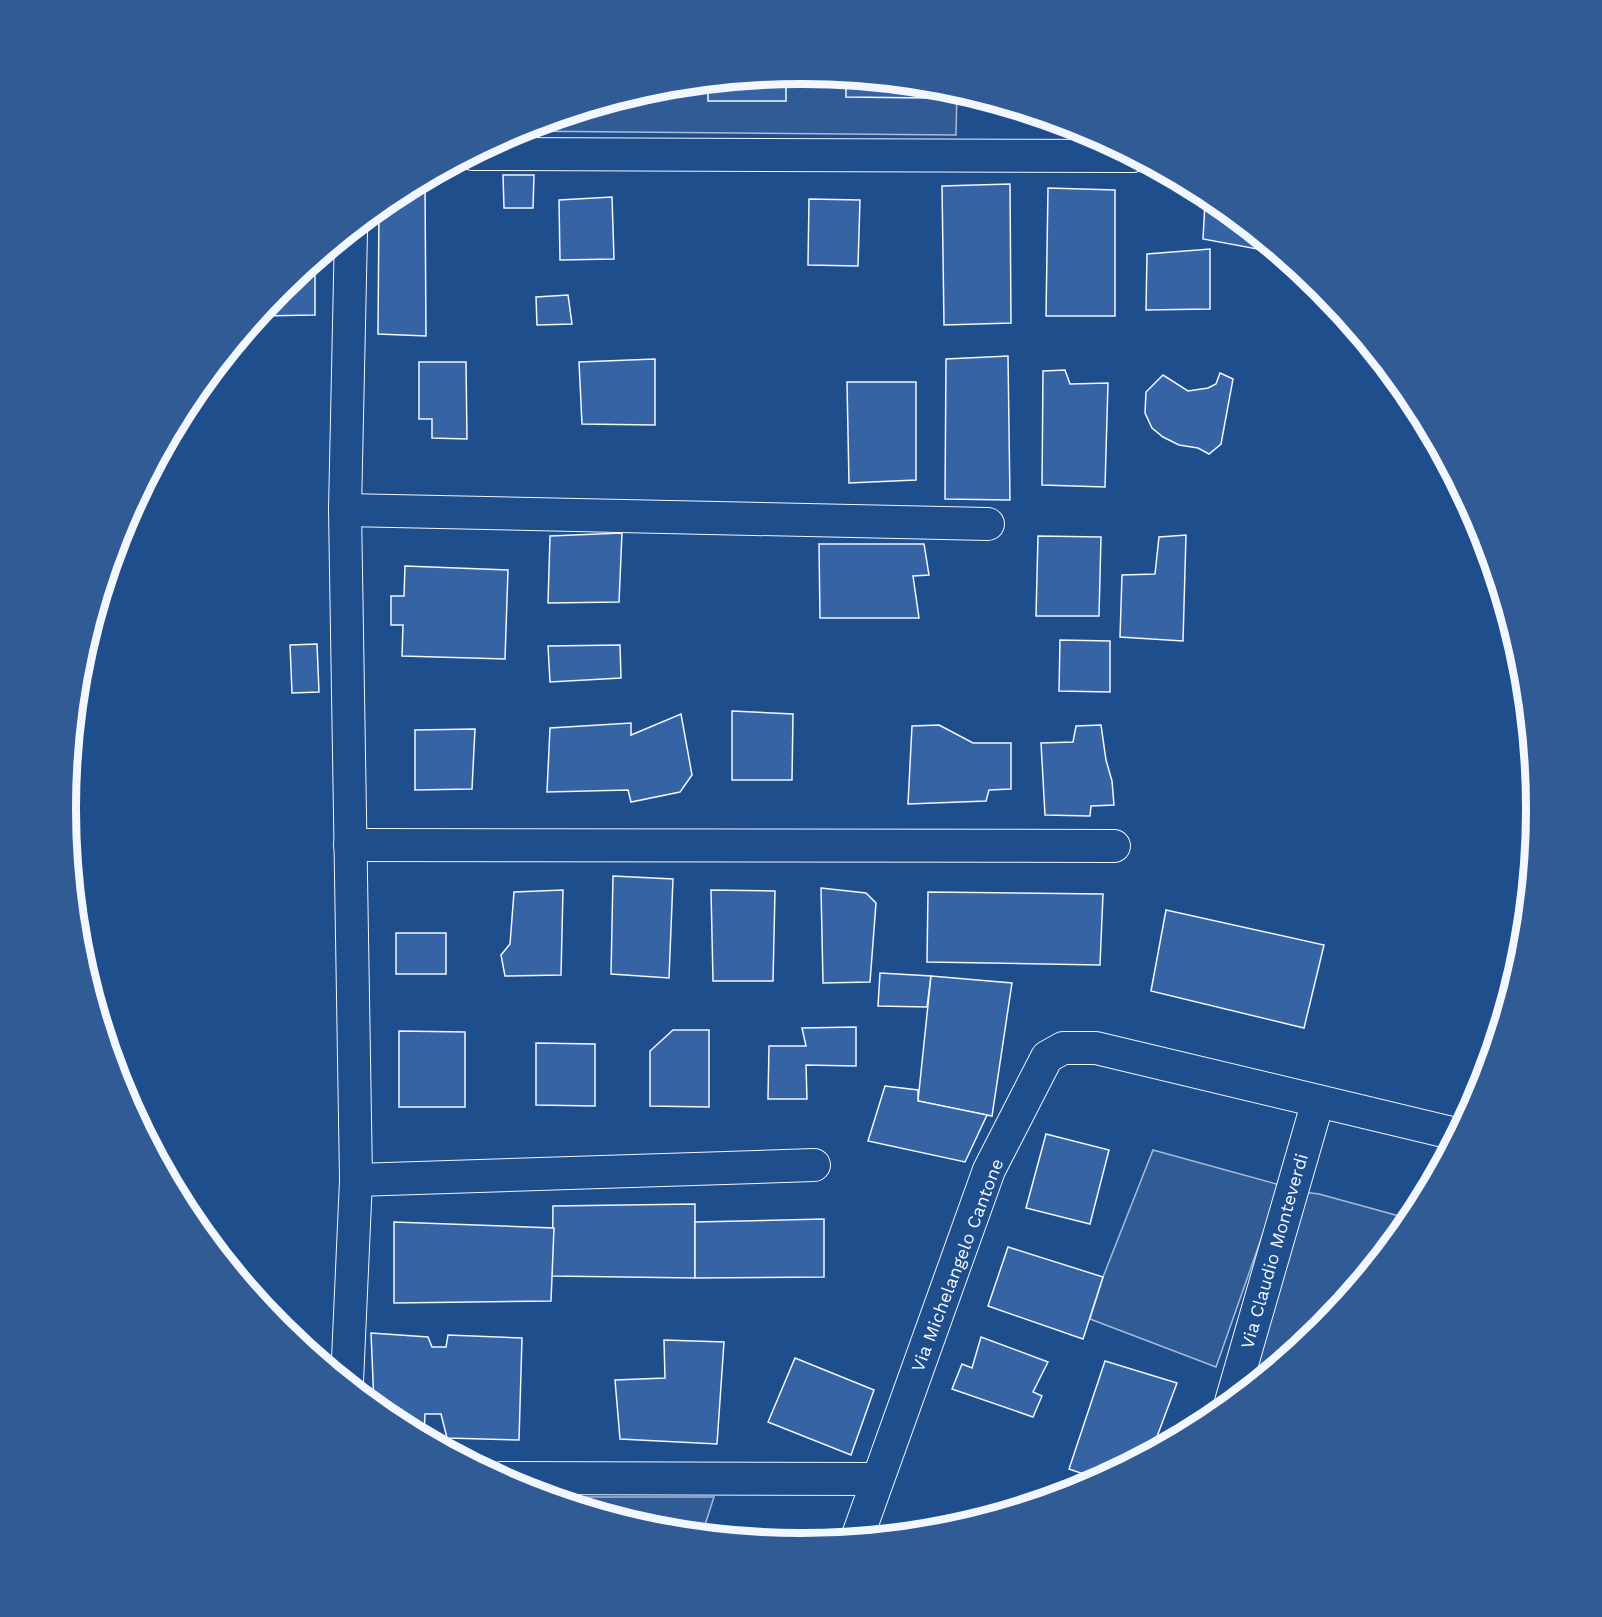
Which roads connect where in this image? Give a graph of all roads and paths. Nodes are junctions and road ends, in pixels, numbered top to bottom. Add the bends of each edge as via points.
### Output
1 (492, 154) edge
2 (1114, 156) edge
3 (351, 241) edge
4 (345, 510) junction
5 (988, 524) dead end
6 (350, 845) junction
7 (1114, 846) dead end
8 (1318, 1101) junction
9 (1449, 1132) edge
10 (814, 1165) dead end
11 (356, 1180) junction
12 (347, 1373) edge
13 (1235, 1388) edge
14 (524, 1478) edge
15 (877, 1479) junction
16 (860, 1530) edge

1 - 2 street
3 - 4 street
4 - 5 street
4 - 6 street
6 - 7 street
6 - 11 street
8 - 9 street, Via Michelangelo Cantone
8 - 13 street, Via Claudio Monteverdi
8 - 15 street, Via Michelangelo Cantone via 1096,1048 1063,1048 1047,1057 989,1170
10 - 11 street
11 - 12 street
14 - 15 street
15 - 16 street, Via Michelangelo Cantone

